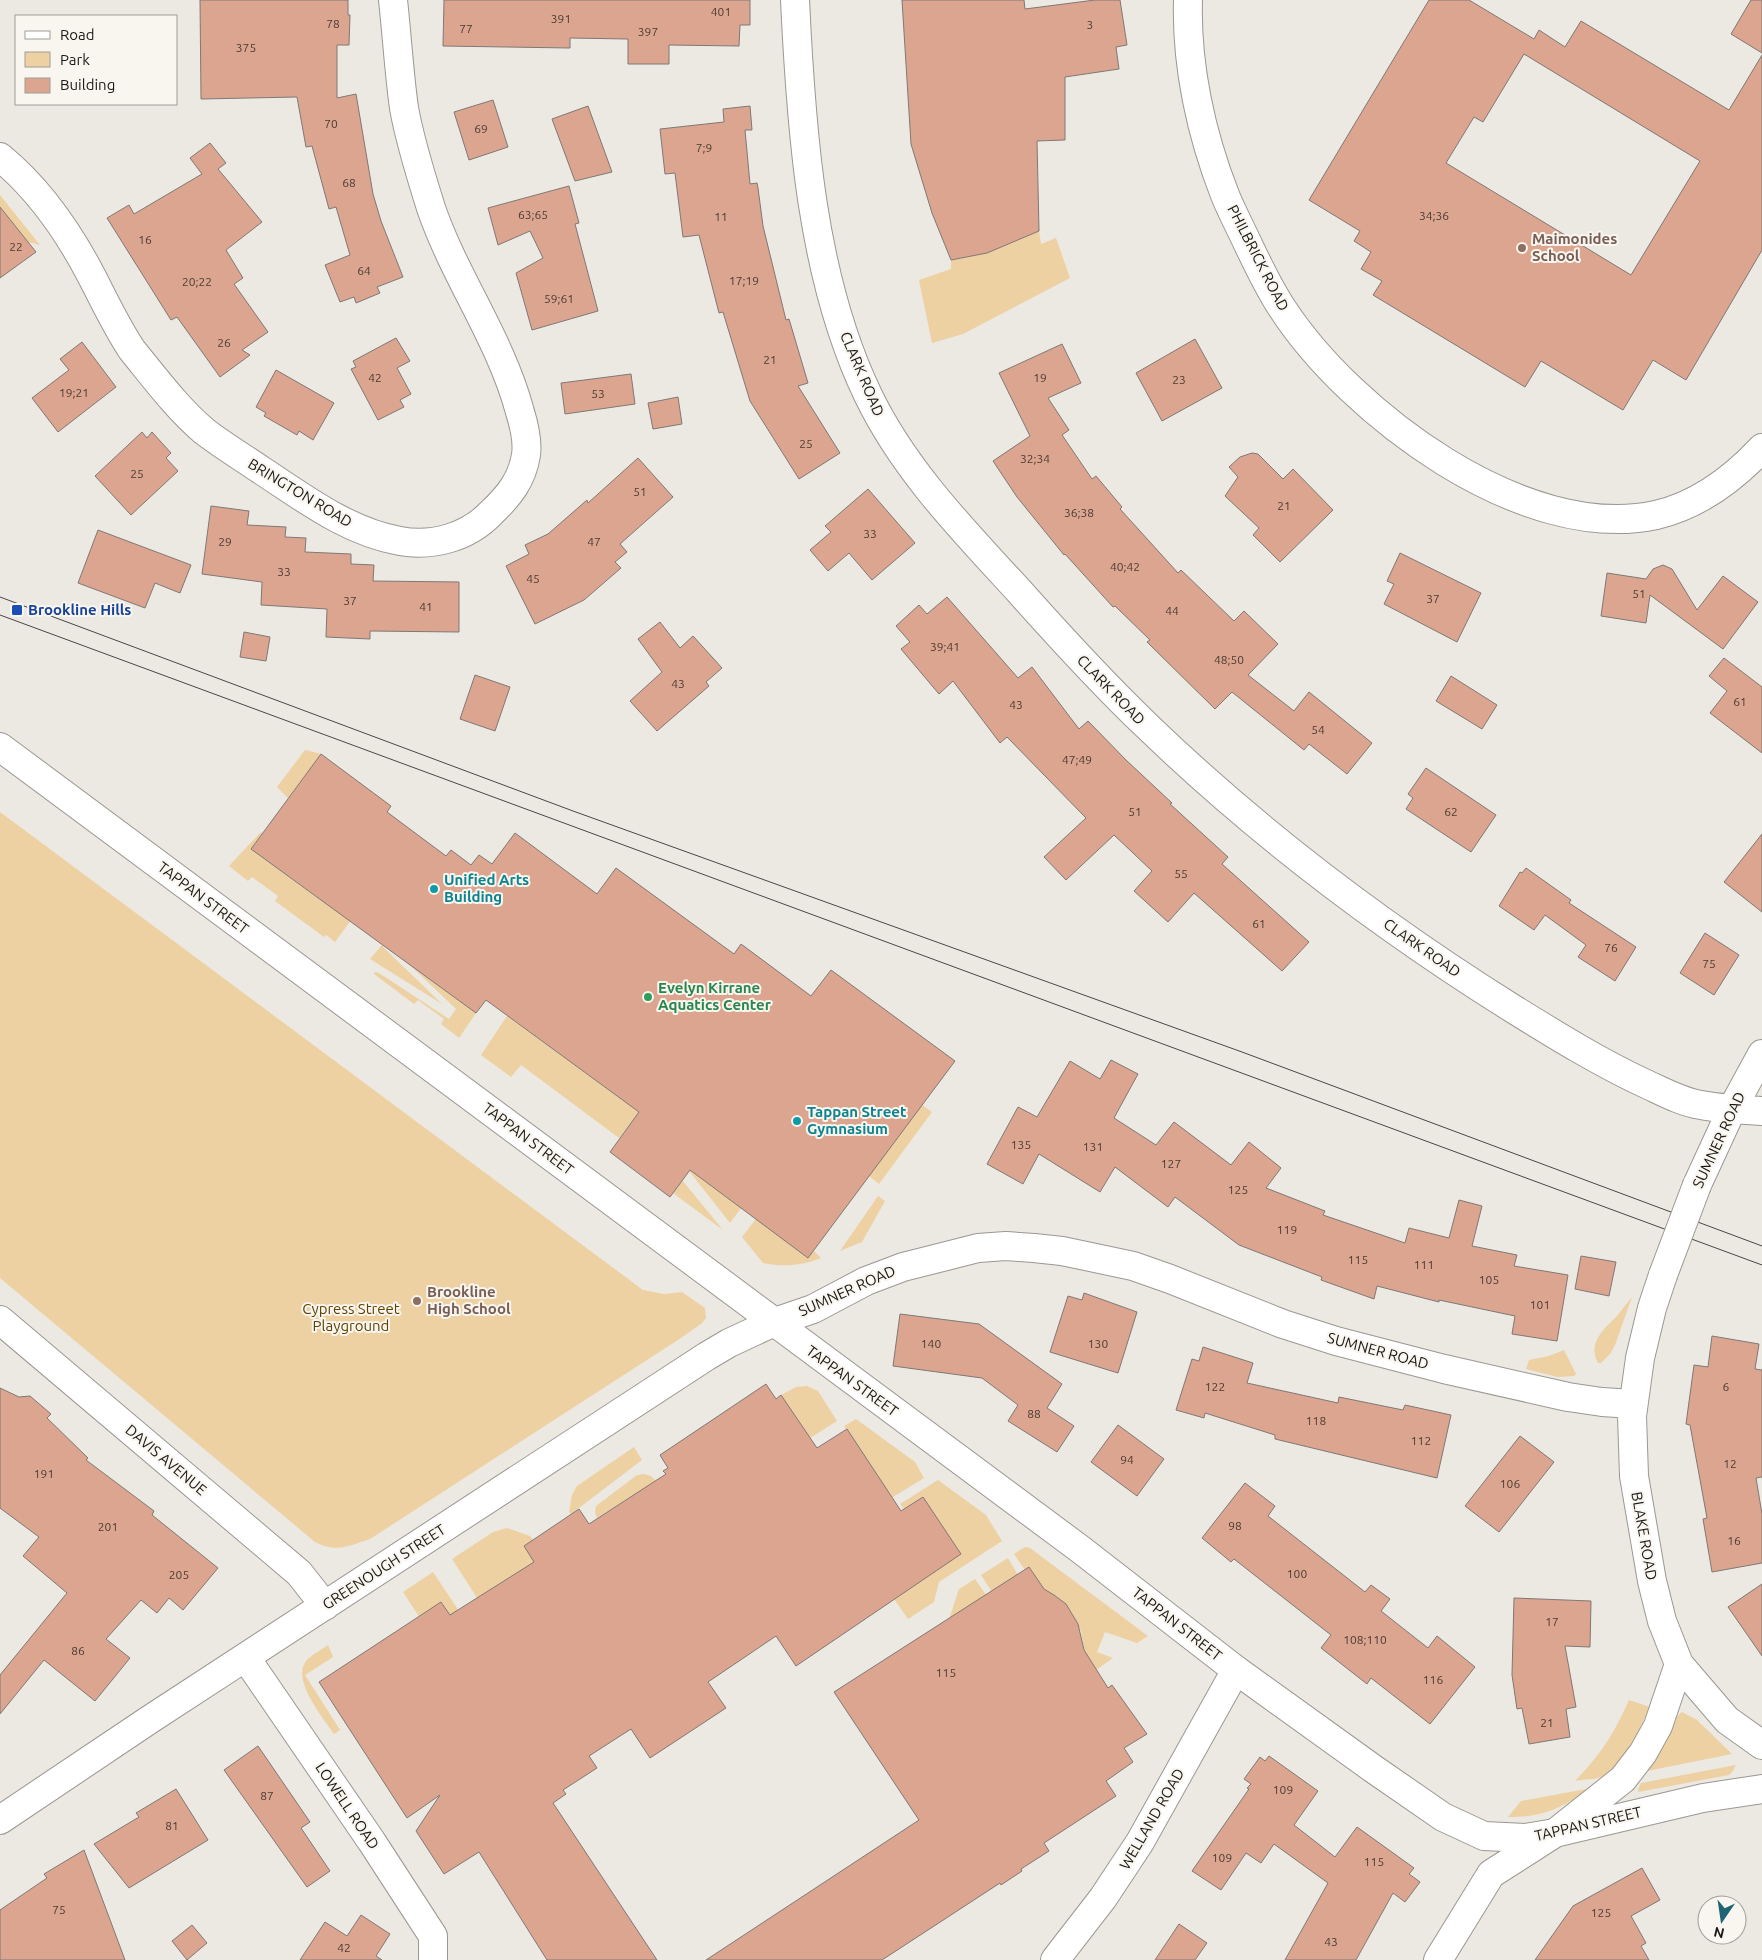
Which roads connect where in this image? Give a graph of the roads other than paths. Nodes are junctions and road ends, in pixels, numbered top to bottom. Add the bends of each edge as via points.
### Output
1 (393, 0) edge
2 (795, 0) edge
3 (1188, 0) edge
4 (0, 157) edge
5 (1762, 448) edge
6 (0, 747) edge
7 (1762, 1054) edge
8 (1732, 1109) junction
9 (1762, 1111) edge
10 (0, 1320) edge
11 (772, 1322) junction
12 (1633, 1404) junction
13 (325, 1606) junction
14 (246, 1658) junction
15 (1679, 1664) junction
16 (1236, 1670) junction
17 (1762, 1745) edge
18 (1762, 1789) edge
19 (0, 1820) edge
20 (1555, 1833) junction
21 (433, 1960) edge
22 (1055, 1960) edge
23 (1438, 1960) edge

1 - 4 street, BRINGTON ROAD via 405,109 418,164 451,256 516,394 526,438 526,453 517,483 488,517 466,532 425,543 389,539 366,532 325,511 202,430 132,350 58,220 37,192
2 - 8 street, CLARK ROAD via 803,126 811,184 827,275 840,324 877,413 902,456 942,507 1146,725 1226,798 1345,895 1468,980 1594,1057 1671,1095 1699,1105
3 - 5 street, PHILBRICK ROAD via 1190,53 1208,147 1225,195 1254,257 1282,308 1302,336 1345,384 1390,423 1433,454 1497,490 1538,505 1599,518 1657,515 1699,499 1725,483
6 - 11 street, TAPPAN STREET
7 - 8 street, SUMNER ROAD
8 - 9 street, CLARK ROAD
8 - 12 street, SUMNER ROAD, bridge via 1713,1148 1663,1275 1644,1340
10 - 13 street, DAVIS AVENUE via 299,1572
11 - 12 street, SUMNER ROAD via 813,1309 884,1273 912,1264 978,1248 1034,1248 1070,1252 1133,1266 1336,1341 1467,1375 1602,1402
11 - 13 street, GREENOUGH STREET via 722,1348
11 - 16 street, TAPPAN STREET
12 - 15 street, BLAKE ROAD via 1632,1459 1644,1540 1657,1607
13 - 14 street, GREENOUGH STREET
14 - 19 street, GREENOUGH STREET
14 - 21 street, LOWELL ROAD via 433,1936
15 - 17 street, BLAKE ROAD via 1727,1720
15 - 20 street via 1663,1716 1643,1753 1623,1779
16 - 20 street, TAPPAN STREET via 1462,1828 1503,1839
16 - 22 street, WELLAND ROAD via 1140,1842 1103,1898
18 - 20 street, TAPPAN STREET via 1694,1800
20 - 23 street via 1490,1874

